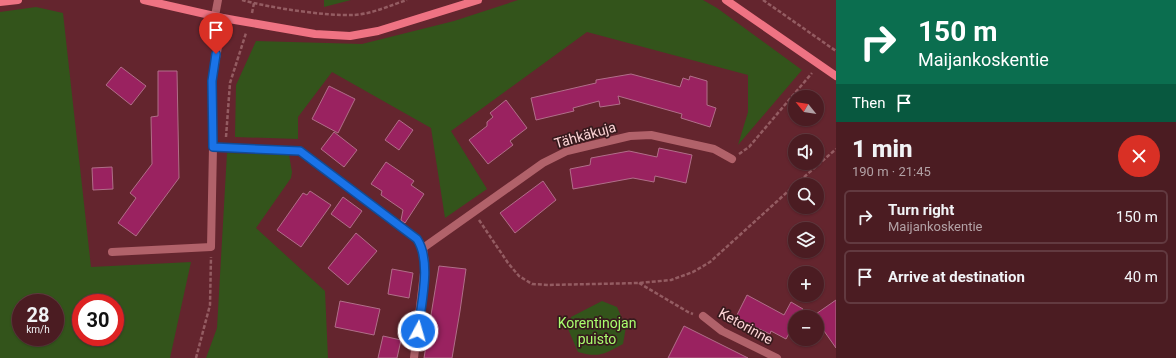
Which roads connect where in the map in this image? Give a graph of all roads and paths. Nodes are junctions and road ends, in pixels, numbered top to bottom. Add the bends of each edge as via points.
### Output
1 (18, 0) edge
2 (144, 0) edge
3 (218, 0) edge
4 (242, 0) edge
5 (407, 0) edge
6 (478, 0) edge
7 (726, 0) edge
8 (763, 0) edge
9 (0, 2) edge
10 (736, 3) edge
11 (254, 4) junction
12 (219, 17) junction
13 (250, 23) junction
14 (836, 51) edge
15 (819, 65) junction
16 (836, 76) edge
17 (213, 147) junction
18 (226, 148) junction
19 (836, 149) edge
20 (732, 159) joint
21 (803, 178) edge
22 (788, 191) edge
23 (474, 213) junction
24 (211, 247) junction
25 (423, 248) junction
26 (112, 252) dead end
27 (639, 283) junction
28 (703, 316) joint
29 (196, 358) edge
30 (414, 358) edge
31 (777, 358) edge

1 - 9 street
2 - 12 street
3 - 12 street
4 - 11 path
5 - 11 path via 354,15
6 - 13 street via 378,31 350,36 315,34
7 - 10 street
8 - 14 path
10 - 15 street
11 - 13 path
12 - 13 street
12 - 17 street via 212,81
13 - 18 path via 230,83
15 - 16 street
15 - 20 path via 748,147
17 - 18 street
17 - 24 street
18 - 25 street via 300,151 417,239
19 - 21 path
20 - 23 street, Tähkäkuja via 714,149 651,135 630,136 567,151 543,163
22 - 27 path via 710,262 671,280
23 - 25 street, Tähkäkuja
23 - 27 path via 508,264 519,276 532,284
24 - 26 street
24 - 29 path via 210,305
25 - 30 street via 425,264
27 - 28 path via 688,312
28 - 31 street, Ketorinne via 722,331

